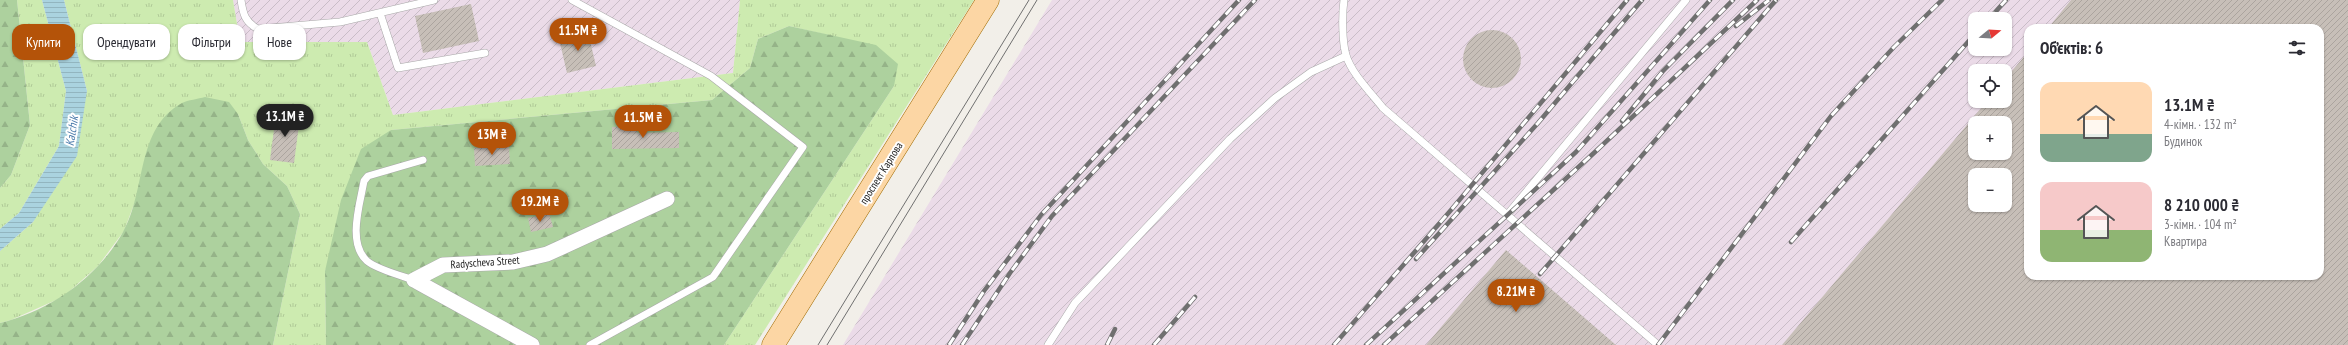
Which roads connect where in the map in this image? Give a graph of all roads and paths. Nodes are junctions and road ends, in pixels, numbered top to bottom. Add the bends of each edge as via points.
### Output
1 (241, 0) edge
2 (434, 0) edge
3 (572, 0) edge
4 (988, 0) edge
5 (1344, 0) edge
6 (1686, 0) edge
7 (380, 13) junction
8 (485, 53) dead end
9 (1346, 56) junction
10 (423, 160) dead end
11 (667, 199) dead end
12 (1507, 214) junction
13 (414, 280) junction
14 (532, 345) edge
15 (590, 345) edge
16 (773, 345) edge
17 (1048, 345) edge
18 (1658, 345) edge

1 - 7 lane via 248,24 258,29 340,22
2 - 7 lane
3 - 15 lane via 711,76 803,147 712,277
4 - 16 main road, проспект Карпова
5 - 9 lane via 1342,10
6 - 12 lane
7 - 8 lane via 398,68
9 - 12 lane via 1364,85 1384,108
9 - 17 lane via 1311,72 1275,98 1230,139 1075,303
10 - 13 lane via 368,176 364,181 357,232 357,244 368,262
11 - 13 street, Radyscheva Street via 547,254 513,262 443,265
12 - 18 lane
13 - 14 street

